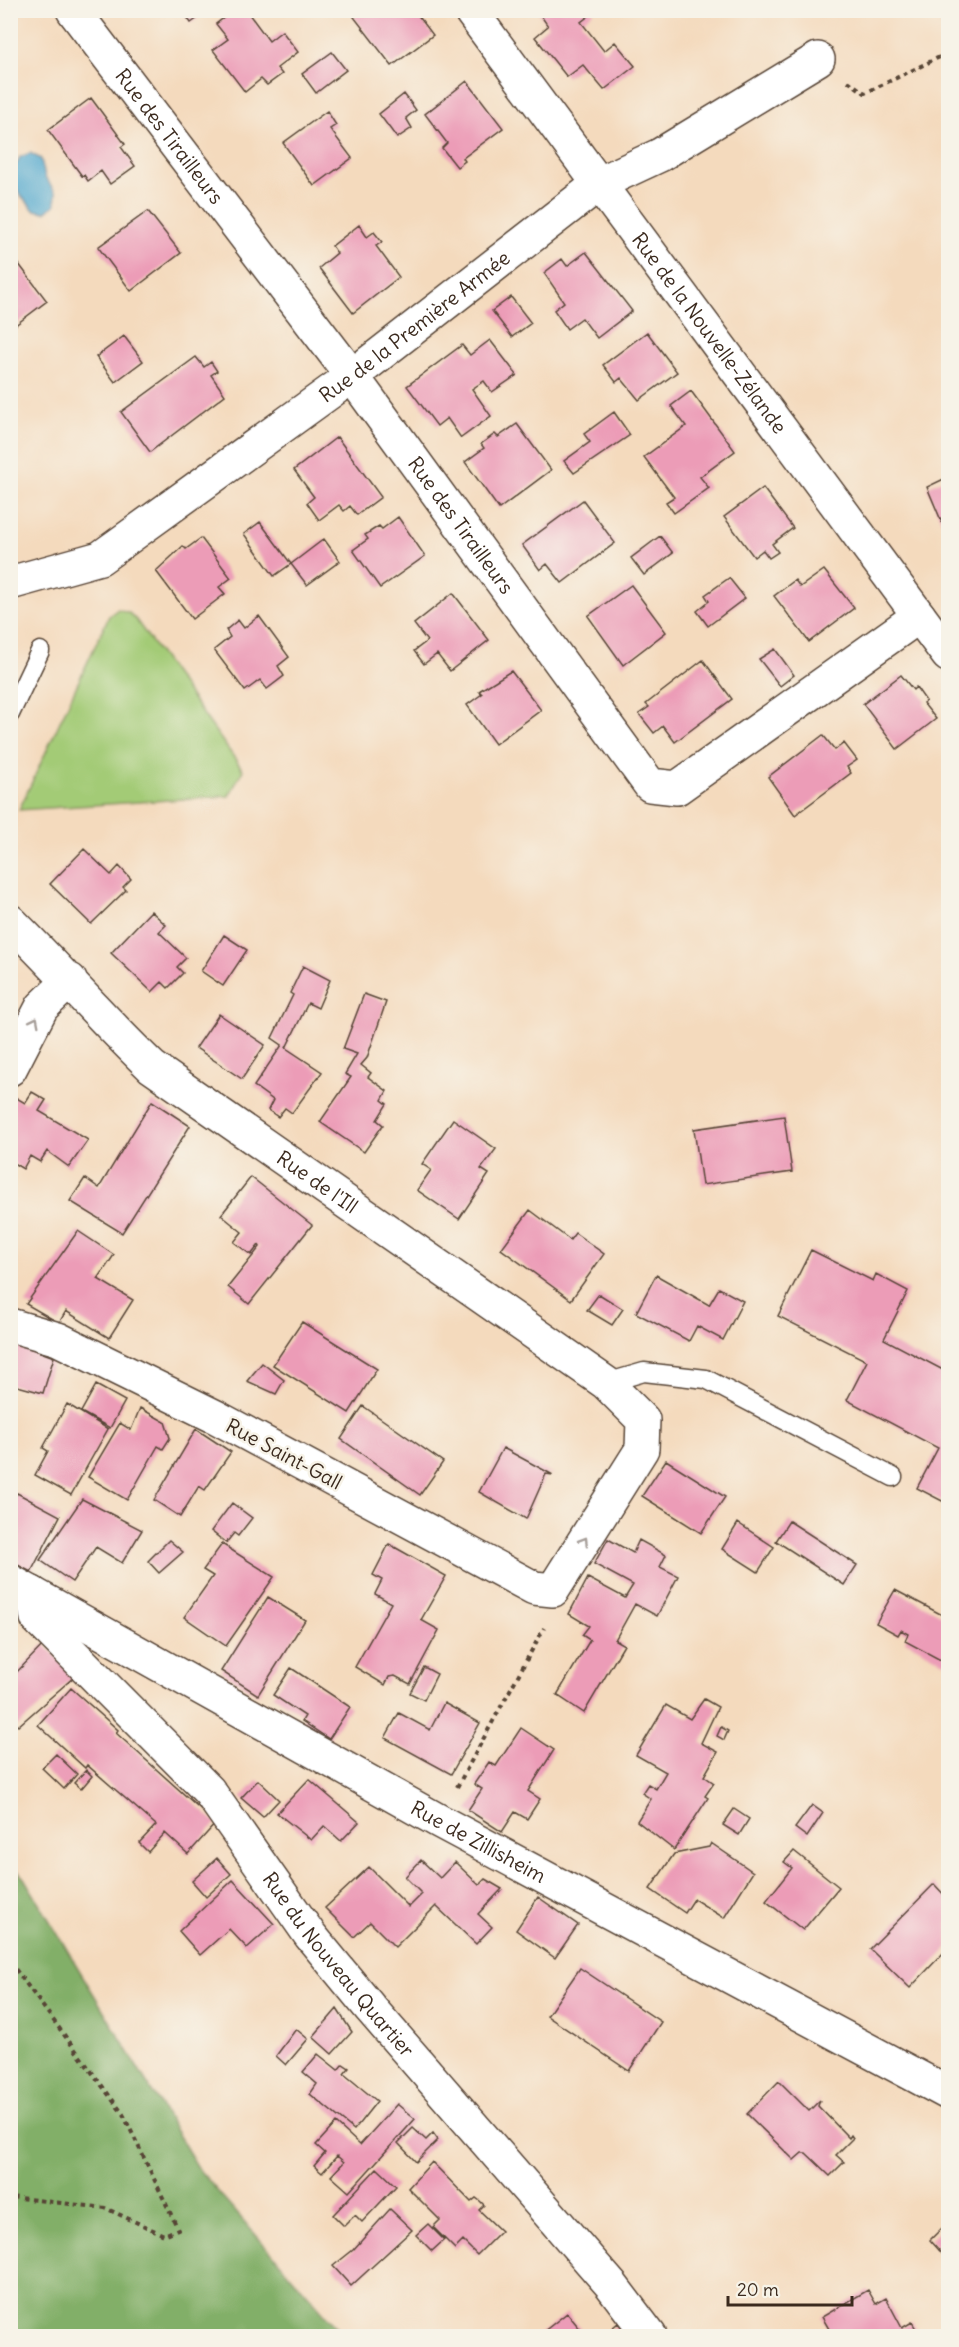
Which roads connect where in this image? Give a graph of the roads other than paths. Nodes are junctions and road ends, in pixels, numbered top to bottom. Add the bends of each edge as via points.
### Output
1 (73, 10) edge
2 (470, 10) edge
3 (818, 60) road end
4 (600, 183) junction
5 (352, 376) junction
6 (10, 583) edge
7 (919, 616) junction
8 (40, 651) dead end
9 (948, 655) edge
10 (10, 714) edge
11 (10, 921) edge
12 (70, 980) junction
13 (10, 1070) edge
14 (10, 1325) edge
15 (606, 1383) junction
16 (643, 1420) joint
17 (893, 1477) dead end
18 (21, 1587) edge
19 (948, 2093) edge
20 (650, 2337) edge

1 - 5 street, Rue des Tirailleurs
2 - 4 street, Rue de la Nouvelle-Zélande
3 - 4 street, Rue de la Première Armée via 660,155
4 - 5 street, Rue de la Première Armée
4 - 7 street, Rue de la Nouvelle-Zélande
5 - 6 street, Rue de la Première Armée via 100,558
5 - 7 street, Rue des Tirailleurs via 650,785 677,788
7 - 9 street, Rue de la Nouvelle-Zélande
8 - 10 lane
11 - 12 street, Rue de l'Ill
13 -> 12 street via 42,1007
12 - 15 street, Rue de l'Ill via 104,1022 152,1067
14 -> 16 street, Rue Saint-Gall via 58,1339 216,1417 534,1588 553,1590 642,1449
15 - 16 street, Rue de l'Ill
15 - 17 lane via 644,1372 706,1379
18 - 19 street, Rue de Zillisheim via 439,1821
18 - 20 street, Rue du Nouveau Quartier via 37,1618 209,1791 318,1944 612,2286

